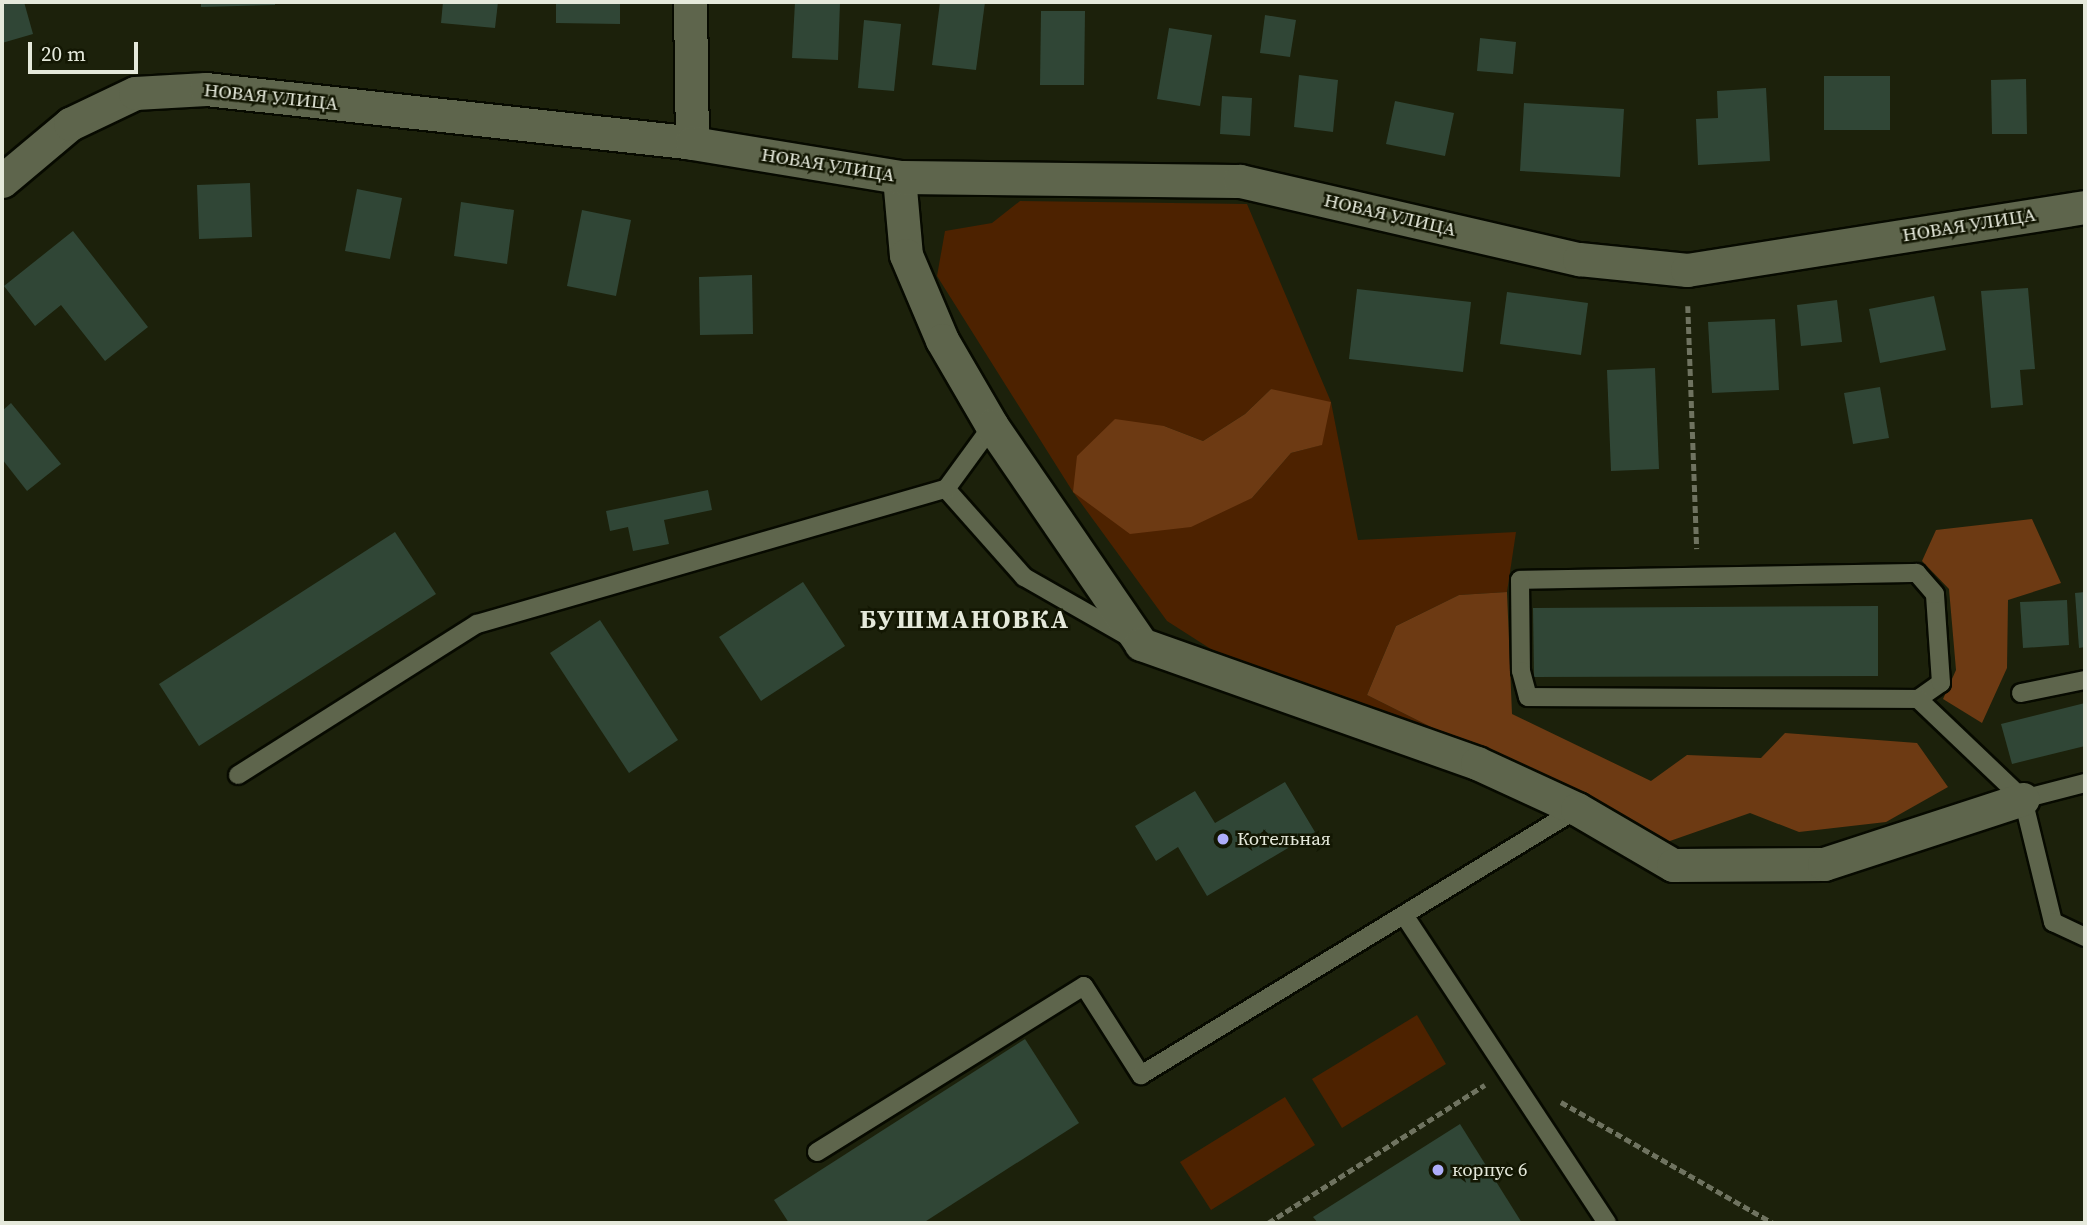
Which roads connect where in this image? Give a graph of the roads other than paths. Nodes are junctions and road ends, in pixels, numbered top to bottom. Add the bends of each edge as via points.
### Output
1 (690, 2) edge
2 (692, 143) junction
3 (899, 177) junction
4 (2, 181) edge
5 (2085, 207) edge
6 (992, 426) junction
7 (946, 489) junction
8 (1141, 644) junction
9 (2085, 680) edge
10 (2021, 693) dead end
11 (1918, 699) junction
12 (238, 775) dead end
13 (2085, 783) edge
14 (2023, 799) junction
15 (1577, 809) junction
16 (1404, 915) junction
17 (2085, 937) edge
18 (817, 1152) dead end
19 (1607, 1223) edge

1 - 2 street
2 - 3 street, НОВАЯ УЛИЦА
2 - 4 street, НОВАЯ УЛИЦА via 205,89 135,93 69,124
3 - 5 street, НОВАЯ УЛИЦА via 1240,181 1580,259 1687,270
3 - 6 street via 906,255 942,340
6 - 7 lane
6 - 8 street
7 - 8 lane via 1024,577
7 - 12 lane via 477,624
8 - 15 street via 1477,763
9 - 10 lane
11 - 11 lane via 1941,683 1935,594 1917,573 1520,580 1521,670 1528,697
11 - 14 lane
13 - 14 lane
14 - 15 street via 1824,864 1673,865
14 - 17 lane via 2053,922
15 - 16 lane
16 - 18 lane via 1141,1075 1084,986
16 - 19 lane

